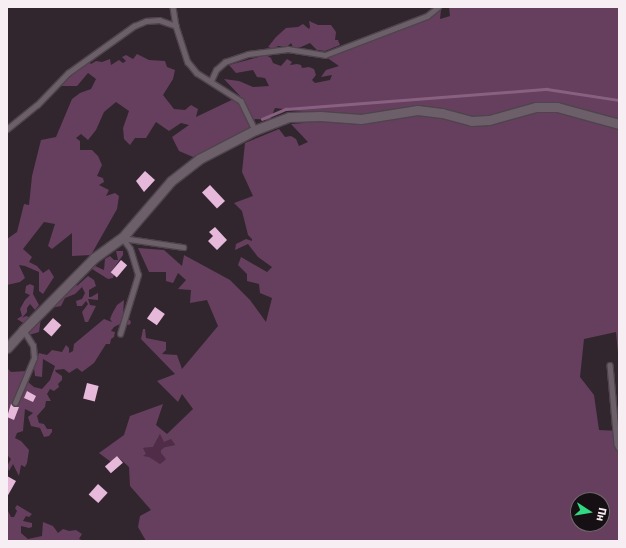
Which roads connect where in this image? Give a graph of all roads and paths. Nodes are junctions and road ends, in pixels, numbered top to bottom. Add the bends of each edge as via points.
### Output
1 (173, 7) edge
2 (438, 7) edge
3 (176, 26) junction
4 (211, 81) junction
5 (619, 124) edge
6 (7, 129) edge
7 (255, 130) junction
8 (122, 238) junction
9 (183, 247) dead end
10 (23, 330) junction
11 (120, 334) dead end
12 (7, 348) edge
13 (610, 364) dead end
14 (15, 403) dead end
15 (619, 448) edge

1 - 3 lane
2 - 4 lane via 427,16 325,55 288,49 248,54 225,62 216,70
3 - 4 lane via 188,62 197,73
3 - 6 lane via 159,20 146,21 134,26 68,73 37,105
4 - 7 lane via 241,101
5 - 7 street via 557,107 536,107 489,120 471,121 442,113 417,110 361,119 289,117
7 - 8 street via 199,159 171,181
8 - 9 lane
8 - 10 street via 94,258
8 - 11 lane via 130,249 138,275
10 - 12 street
10 - 14 lane via 33,346 34,358
13 - 15 lane via 616,444

